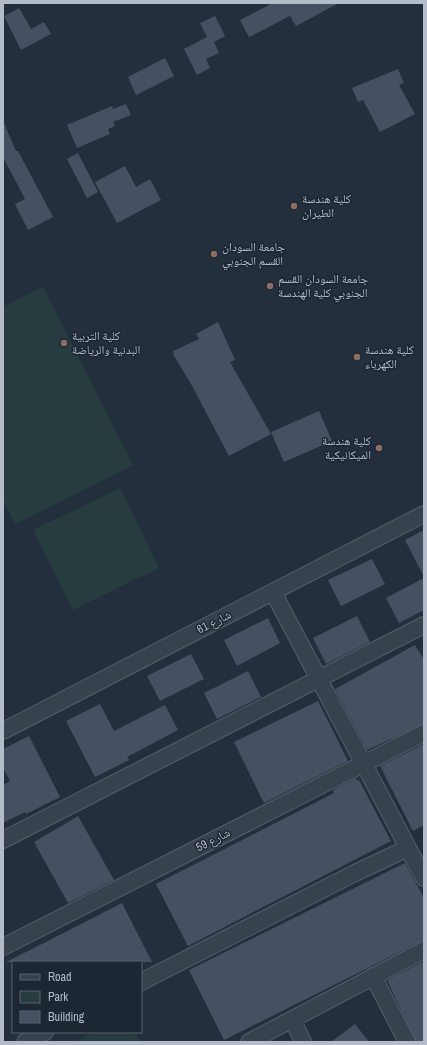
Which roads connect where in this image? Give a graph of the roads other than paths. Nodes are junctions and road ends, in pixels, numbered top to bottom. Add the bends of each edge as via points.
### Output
1 (424, 514) edge
2 (273, 592) junction
3 (424, 625) edge
4 (320, 678) junction
5 (3, 731) edge
6 (424, 733) edge
7 (364, 764) junction
8 (3, 840) edge
9 (408, 848) junction
10 (424, 878) edge
11 (3, 947) edge
12 (424, 950) edge
13 (373, 976) junction
14 (142, 981) edge
15 (292, 1019) junction
16 (43, 1033) edge
17 (25, 1042) edge
18 (249, 1042) edge
19 (304, 1042) edge
20 (407, 1042) edge

1 - 2 street, شارع 61
2 - 4 street
2 - 5 street, شارع 61
3 - 4 street
4 - 7 street
4 - 8 street
6 - 7 street, شارع 59
7 - 9 street
7 - 11 street, شارع 59
9 - 10 street
9 - 14 street
12 - 13 street
13 - 15 street
13 - 20 street
15 - 18 street
15 - 19 street
16 - 17 street

